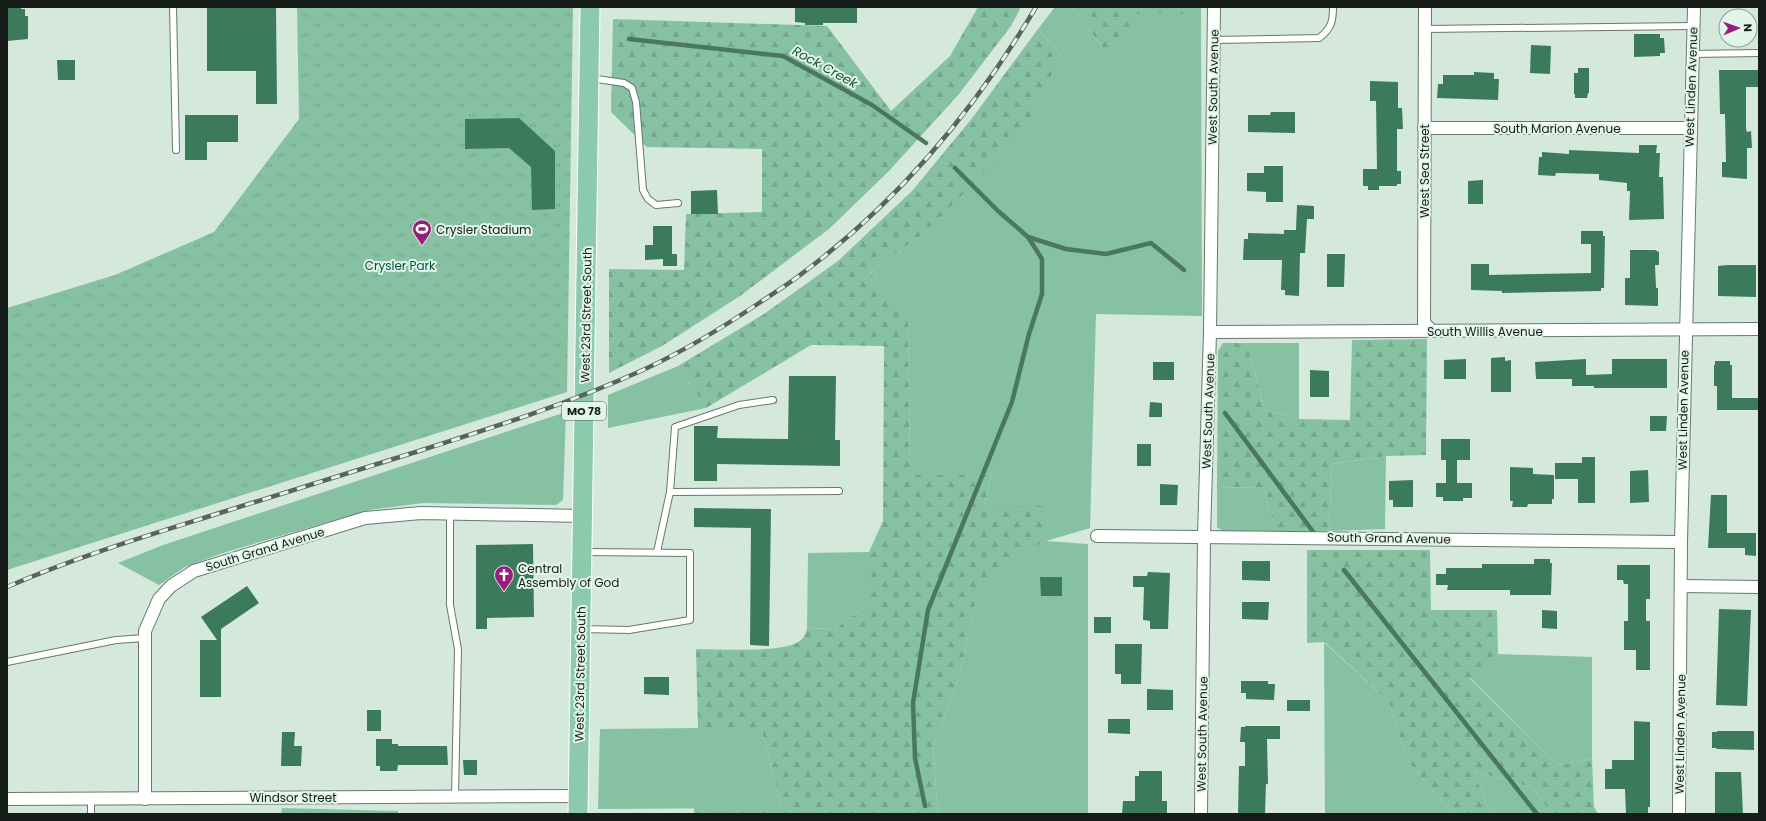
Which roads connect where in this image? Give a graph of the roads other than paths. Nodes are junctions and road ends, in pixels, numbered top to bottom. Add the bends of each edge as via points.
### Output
1 (173, 7) edge
2 (590, 7) edge
3 (1214, 7) edge
4 (1333, 7) edge
5 (1425, 7) edge
6 (1694, 7) edge
7 (1693, 26) junction
8 (1425, 28) junction
9 (1214, 40) junction
10 (1759, 53) edge
11 (1692, 54) junction
12 (589, 78) junction
13 (1424, 128) junction
14 (1690, 128) junction
15 (176, 150) dead end
16 (678, 203) dead end
17 (1685, 329) junction
18 (1759, 329) edge
19 (1432, 331) junction
20 (1210, 332) junction
21 (773, 400) dead end
22 (839, 491) dead end
23 (670, 492) junction
24 (450, 513) junction
25 (583, 516) junction
26 (1097, 536) dead end
27 (1204, 536) junction
28 (1681, 542) junction
29 (582, 552) junction
30 (657, 552) junction
31 (1681, 586) junction
32 (1759, 587) edge
33 (581, 629) junction
34 (145, 638) junction
35 (7, 662) edge
36 (455, 796) junction
37 (7, 799) edge
38 (92, 799) junction
39 (145, 799) junction
40 (579, 805) edge
41 (91, 814) edge
42 (1201, 814) edge
43 (1679, 814) edge

1 - 15 lane
2 - 12 main road, West 23rd Street South / MO 78
3 - 9 street, West South Avenue
4 - 9 lane via 1333,21 1328,32 1319,38
5 - 8 street, West Sea Street
6 - 7 street, West Linden Avenue
7 - 8 lane
7 - 11 street, West Linden Avenue
8 - 13 street, West Sea Street
9 - 20 street, West South Avenue
10 - 11 lane
11 - 14 street, West Linden Avenue
12 - 16 lane via 624,83 632,88 636,102 643,190 648,199 656,205
12 - 25 main road, West 23rd Street South / MO 78
13 - 14 street, South Marion Avenue
13 - 19 street, West Sea Street via 1424,323
14 - 17 street, West Linden Avenue
17 - 18 street, South Willis Avenue
17 - 19 street, South Willis Avenue
17 - 28 street, West Linden Avenue
19 - 20 street, South Willis Avenue
20 - 27 street, West South Avenue
21 - 23 lane via 739,405 675,427
22 - 23 lane
23 - 30 lane
24 - 25 street, South Grand Avenue
24 - 34 street, South Grand Avenue via 359,519 194,571 171,586 158,599
24 - 36 lane via 450,605 458,649
25 - 29 main road, West 23rd Street South / MO 78
26 - 27 street, South Grand Avenue
27 - 28 street, South Grand Avenue
27 - 42 street, West South Avenue
28 - 31 street, West Linden Avenue
29 - 30 lane
29 - 33 main road, West 23rd Street South / MO 78
30 - 33 lane via 690,553 690,620 629,630
31 - 32 street
31 - 43 street, West Linden Avenue
33 - 40 main road, West 23rd Street South / MO 78
34 - 35 lane via 116,640
34 - 39 street, South Grand Avenue
36 - 39 street, Windsor Street
36 - 40 street, Windsor Street
37 - 38 street, Windsor Street
38 - 39 street, Windsor Street
38 - 41 lane

